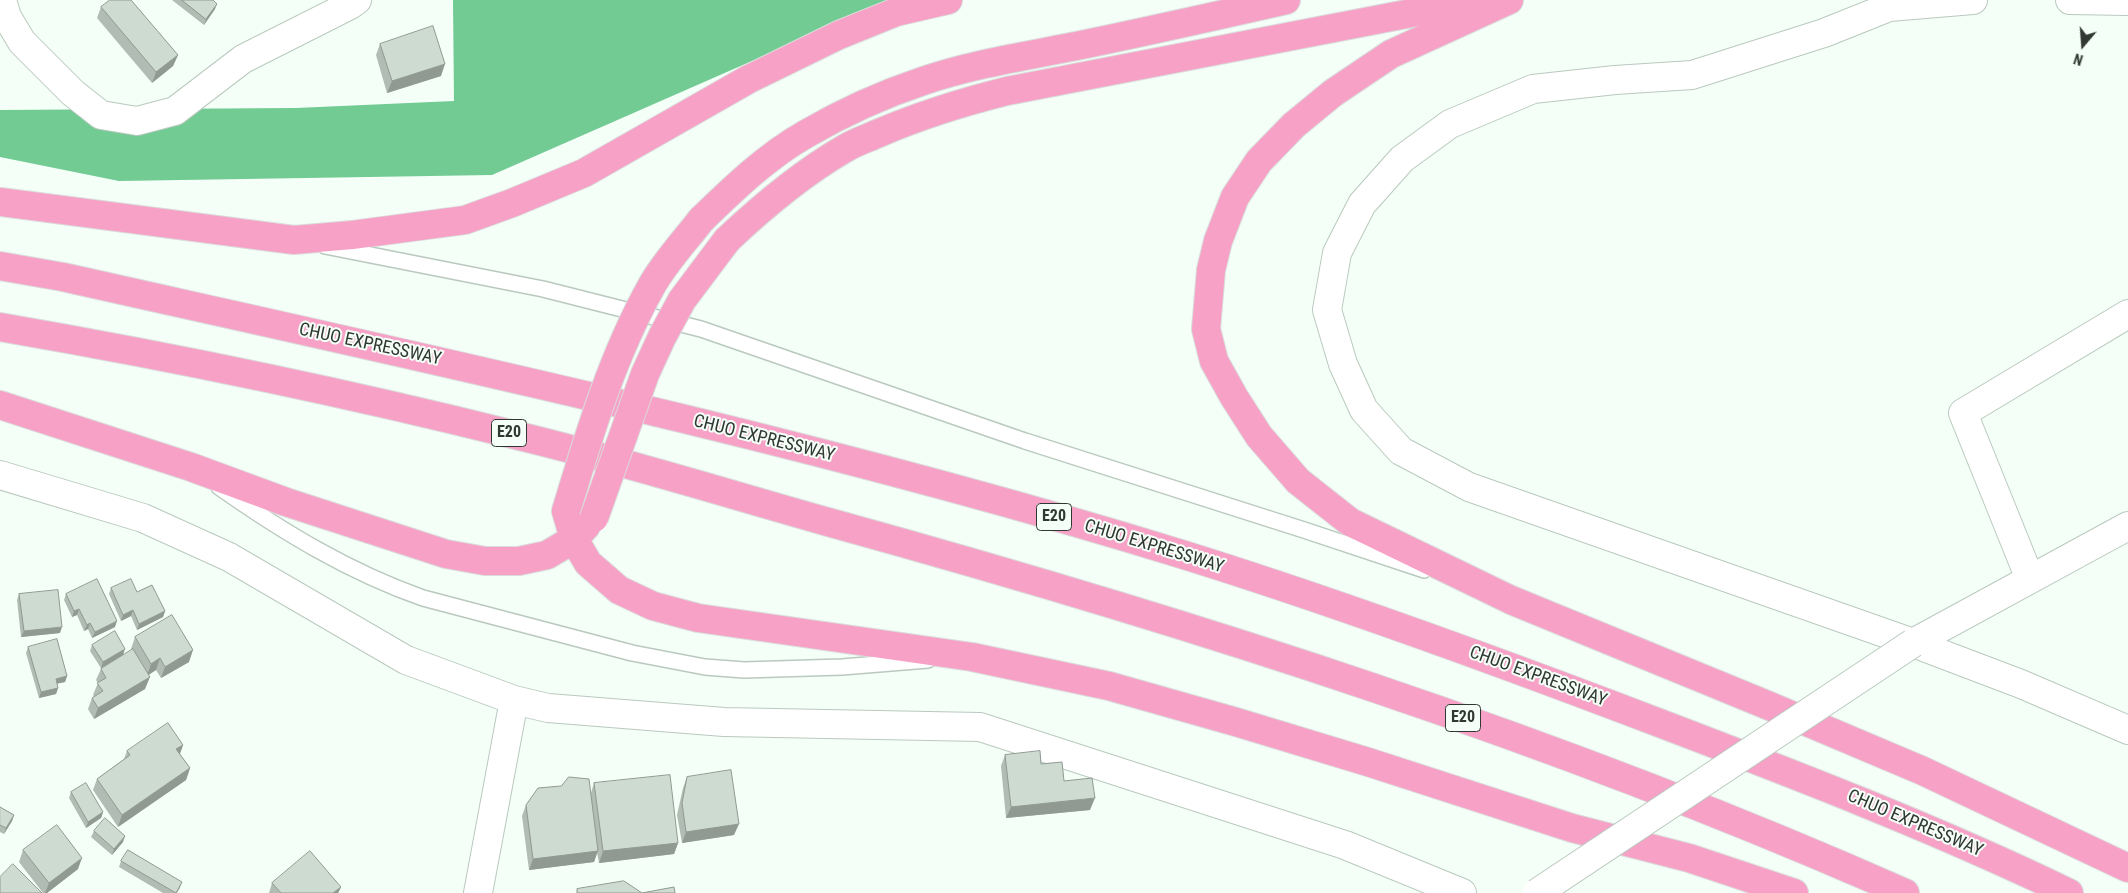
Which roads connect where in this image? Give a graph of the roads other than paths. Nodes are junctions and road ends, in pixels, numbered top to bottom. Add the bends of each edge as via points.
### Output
1 (2, 0) edge
2 (357, 0) edge
3 (948, 0) edge
4 (1286, 0) edge
5 (1479, 0) edge
6 (1509, 0) edge
7 (1973, 0) edge
8 (2070, 0) edge
9 (2128, 1) edge
10 (0, 202) edge
11 (294, 240) junction
12 (0, 266) edge
13 (2128, 314) edge
14 (0, 327) edge
15 (0, 405) edge
16 (191, 466) junction
17 (0, 475) edge
18 (2128, 526) edge
19 (574, 539) junction
20 (2030, 579) junction
21 (1511, 600) junction
22 (1913, 643) junction
23 (972, 657) junction
24 (514, 700) junction
25 (2128, 730) edge
26 (2128, 868) edge
27 (478, 893) edge
28 (1462, 893) edge
29 (1537, 893) edge
30 (1794, 893) edge
31 (1905, 893) edge
32 (2068, 893) edge

1 - 2 street via 7,17 22,42 72,93 101,115 137,121 175,111 243,60
3 - 11 highway via 896,12 839,35 749,79 584,173 512,204 465,220
4 - 19 highway, bridge via 984,64 924,81 805,134 769,159 701,220 652,286 630,330 592,426 566,510
5 - 19 highway, bridge via 1006,91 917,117 846,148 787,188 726,240 682,300 645,374 594,518
6 - 21 highway via 1391,54 1333,93 1294,125 1259,161 1235,197 1218,241 1211,270 1206,329 1214,361 1234,398 1259,436 1298,481 1350,522
7 - 22 street via 1889,7 1824,33 1692,76 1533,89 1450,124 1402,159 1362,204 1337,253 1327,310 1343,364 1364,410 1401,451 1469,487
8 - 9 street
10 - 11 highway
11 - 21 lane via 543,289 701,329 1025,441
12 - 32 highway, CHUO EXPRESSWAY / E20 via 63,277 432,359 751,435 985,497 1180,554 1495,660 1794,774 2003,861
13 - 20 street via 1963,413
14 - 31 highway, E20 via 300,386 522,436 1010,572 1442,710 1636,781
15 - 16 highway
16 - 19 highway via 286,502 446,554 485,561 520,561 547,556
16 - 23 lane via 273,524 370,578 423,598 632,653 705,667 744,670 842,667
17 - 24 street via 143,518 229,558 406,660
18 - 20 street
19 - 23 highway via 588,563 620,590 653,606 698,618
20 - 22 street
21 - 26 highway via 1914,767
22 - 25 street via 2021,684
22 - 29 street, bridge
23 - 30 highway via 1109,686 1236,722 1572,828 1689,858
24 - 27 street
24 - 28 street via 548,708 724,722 980,727 1345,844

